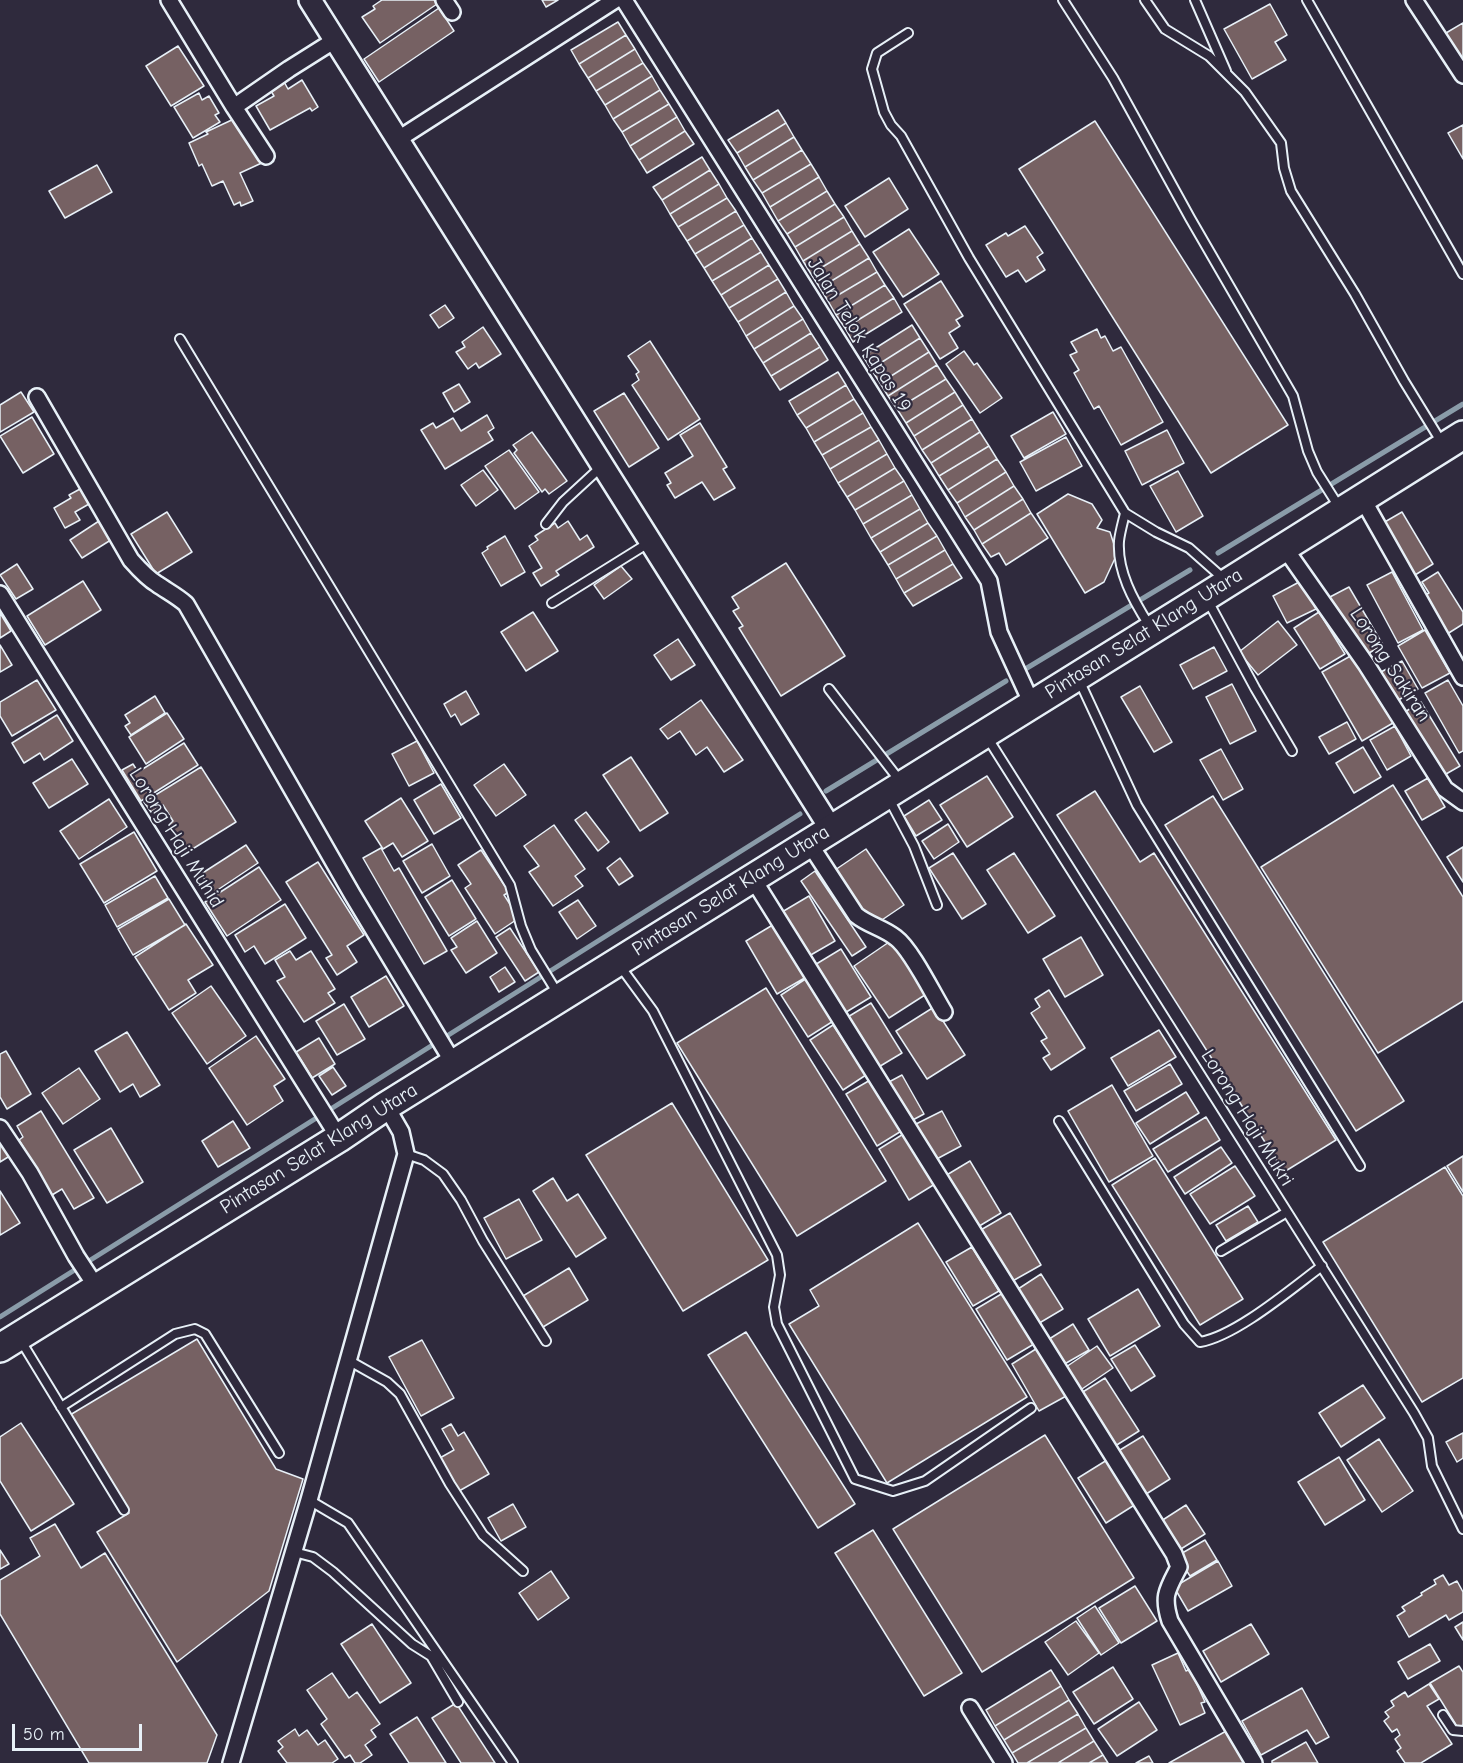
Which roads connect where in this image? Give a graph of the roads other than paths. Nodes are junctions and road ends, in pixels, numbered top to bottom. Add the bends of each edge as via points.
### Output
1 (169, 0) edge
2 (310, 0) edge
3 (615, 0) edge
4 (624, 0) edge
5 (1063, 0) edge
6 (1144, 0) edge
7 (1194, 0) edge
8 (1307, 0) edge
9 (1414, 0) edge
10 (909, 33) dead end
11 (335, 40) junction
12 (1228, 75) junction
13 (1463, 75) edge
14 (234, 107) junction
15 (397, 140) junction
16 (266, 156) dead end
17 (1463, 274) edge
18 (180, 339) dead end
19 (37, 397) dead end
20 (1447, 437) edge
21 (602, 466) junction
22 (1344, 500) junction
23 (1125, 513) junction
24 (546, 524) dead end
25 (650, 542) junction
26 (1284, 546) junction
27 (1216, 590) junction
28 (0, 594) edge
29 (552, 603) dead end
30 (1146, 620) junction
31 (1077, 676) junction
32 (1463, 677) edge
33 (829, 689) dead end
34 (1032, 704) junction
35 (985, 733) junction
36 (1292, 751) dead end
37 (893, 782) junction
38 (1463, 802) edge
39 (831, 829) junction
40 (809, 843) junction
41 (753, 879) junction
42 (937, 905) dead end
43 (617, 962) junction
44 (557, 993) junction
45 (944, 1012) dead end
46 (451, 1058) junction
47 (386, 1106) junction
48 (1059, 1122) dead end
49 (0, 1128) edge
50 (335, 1133) junction
51 (406, 1154) junction
52 (1360, 1166) dead end
53 (1287, 1212) junction
54 (1221, 1251) dead end
55 (1322, 1266) junction
56 (93, 1282) junction
57 (546, 1341) dead end
58 (9, 1343) edge
59 (348, 1360) junction
60 (61, 1407) junction
61 (1031, 1408) dead end
62 (279, 1453) dead end
63 (309, 1500) junction
64 (124, 1510) dead end
65 (1463, 1529) edge
66 (297, 1552) junction
67 (524, 1571) dead end
68 (458, 1702) dead end
69 (970, 1708) dead end
70 (1443, 1715) dead end
71 (1463, 1731) edge
72 (231, 1763) edge
73 (513, 1763) edge
74 (1004, 1763) edge
75 (1254, 1763) edge

1 - 14 street
2 - 11 street
3 - 15 street
4 - 34 street, Jalan Telok Kapas 19 via 989,581 999,632
5 - 22 lane via 1113,78 1293,396 1317,472
6 - 12 lane via 1166,29 1209,56
7 - 12 lane
8 - 17 lane
9 - 13 street
10 - 23 lane via 877,53 872,69 884,112
11 - 14 street
11 - 15 street
12 - 20 lane via 1281,143 1291,191 1425,415
14 - 16 street
15 - 21 street
18 - 44 lane via 510,885 531,950
19 - 46 street via 131,560 141,572 186,604
20 - 22 highway, Pintasan Selat Klang Utara
21 - 24 lane via 563,502
21 - 25 street
22 - 26 highway, Pintasan Selat Klang Utara
22 - 32 street
23 - 27 lane via 1189,548
23 - 30 lane via 1119,541 1120,568
25 - 29 lane
25 - 39 street
26 - 27 highway, Pintasan Selat Klang Utara
26 - 38 street, Lorong Sakiran via 1366,664 1445,789
27 - 30 highway, Pintasan Selat Klang Utara
27 - 36 lane via 1255,688
28 - 50 street, Lorong Haji Muhid
30 - 31 highway, Pintasan Selat Klang Utara
31 - 34 highway, Pintasan Selat Klang Utara
31 - 52 lane via 1137,805
33 - 37 lane via 879,753
34 - 35 highway, Pintasan Selat Klang Utara
35 - 37 highway, Pintasan Selat Klang Utara
35 - 53 lane, Lorong Haji Mukri
37 - 39 highway, Pintasan Selat Klang Utara
37 - 42 lane
39 - 40 highway, Pintasan Selat Klang Utara
40 - 41 highway, Pintasan Selat Klang Utara
40 - 45 street via 856,915 897,938 905,948
41 - 43 highway, Pintasan Selat Klang Utara
41 - 75 street via 1174,1554 1179,1567 1167,1591 1170,1621
43 - 44 highway, Pintasan Selat Klang Utara
43 - 61 lane via 653,1011 777,1255 777,1324 855,1479 892,1491 925,1481
44 - 46 highway, Pintasan Selat Klang Utara
46 - 47 highway, Pintasan Selat Klang Utara
47 - 50 highway, Pintasan Selat Klang Utara
47 - 51 street via 401,1132
48 - 55 lane via 1184,1324 1200,1342 1248,1320
49 - 56 street
50 - 56 highway, Pintasan Selat Klang Utara
51 - 57 lane via 424,1160 443,1174
51 - 59 street
53 - 54 lane
53 - 55 lane, Lorong Haji Mukri
55 - 65 lane, Lorong Haji Mukri via 1428,1438 1432,1466
56 - 58 highway, Pintasan Selat Klang Utara
58 - 60 lane
59 - 63 street
59 - 67 lane via 400,1394 483,1535
60 - 62 lane via 176,1334 195,1329 205,1334
60 - 64 lane
63 - 66 street
63 - 73 lane via 348,1523
66 - 68 lane via 313,1557 333,1572 412,1644 431,1656
66 - 72 street
69 - 74 street
70 - 71 lane via 1453,1730

